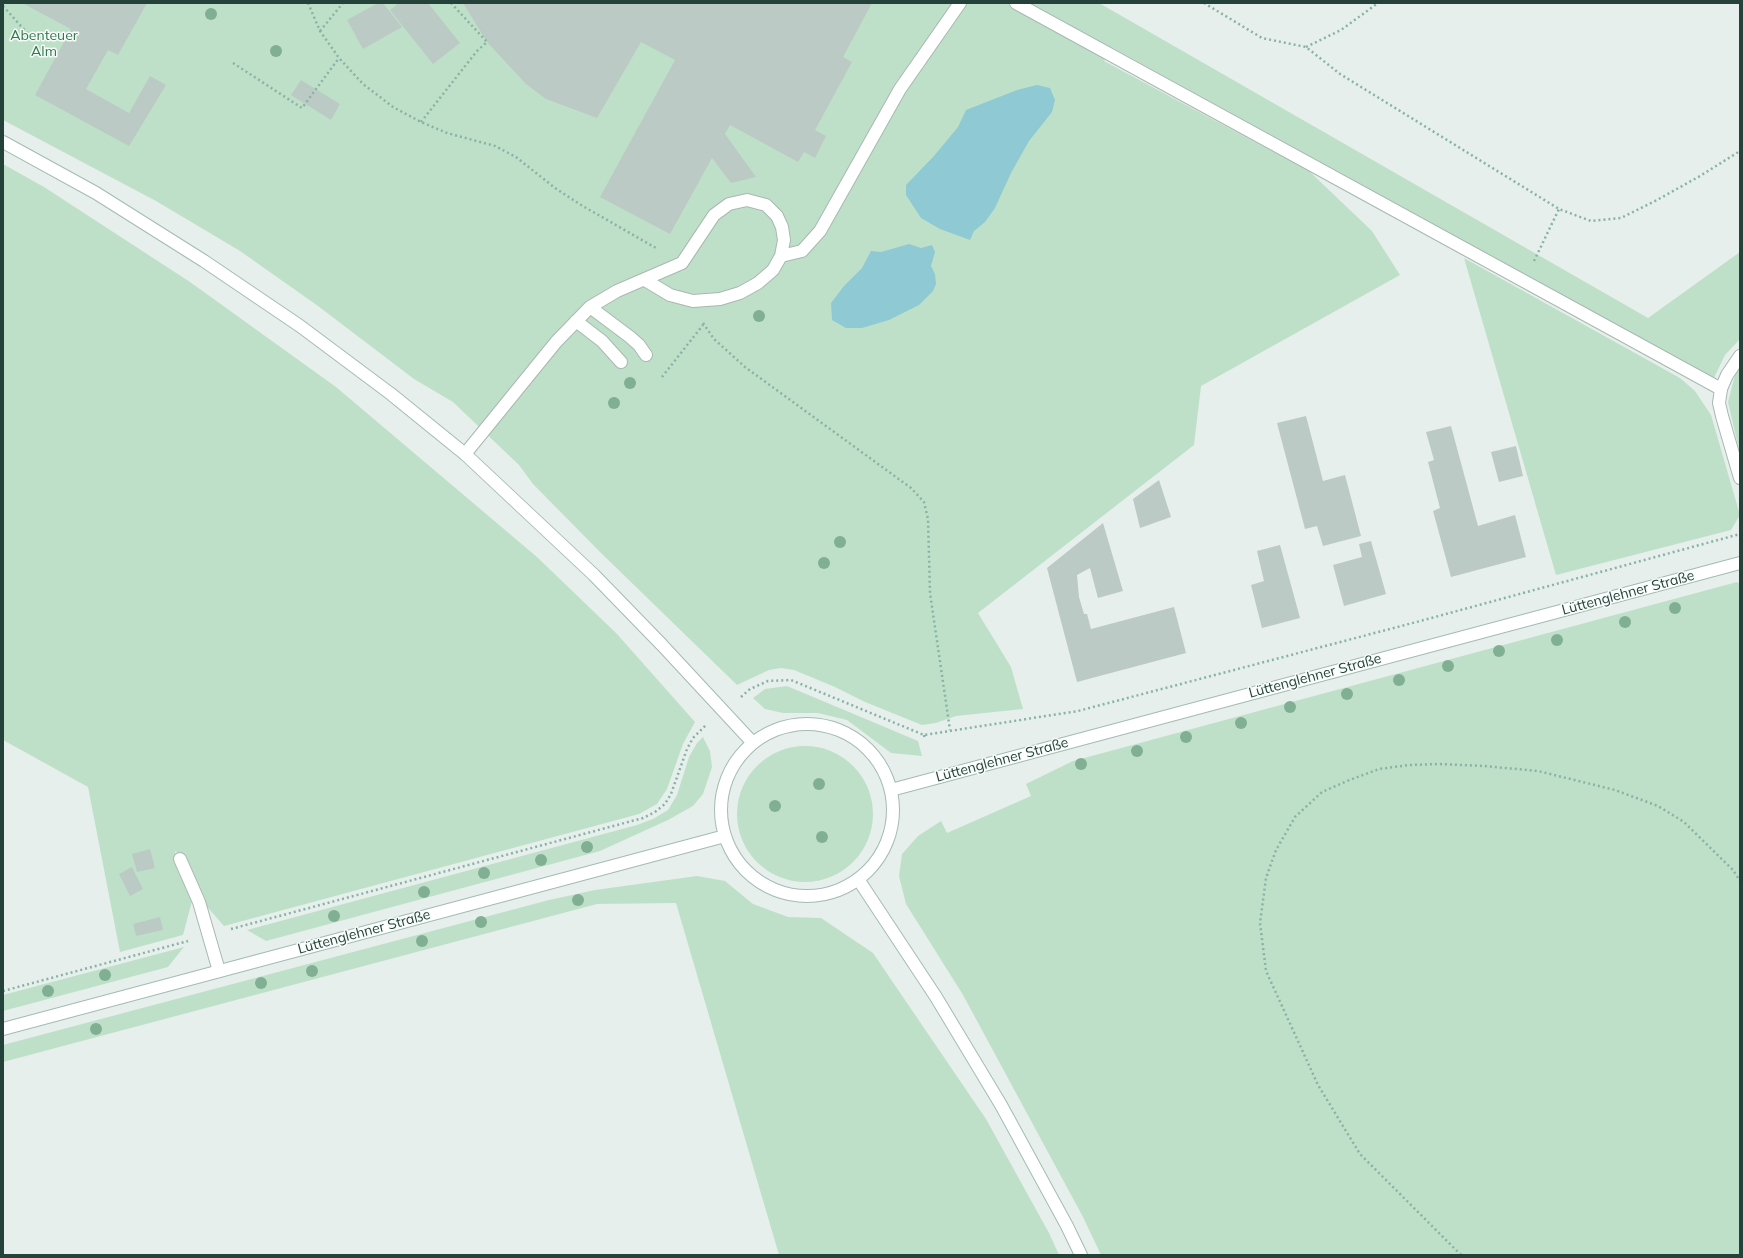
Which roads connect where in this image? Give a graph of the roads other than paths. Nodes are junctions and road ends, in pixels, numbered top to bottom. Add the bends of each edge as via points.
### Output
1 (960, 3) edge
2 (1016, 3) edge
3 (3, 142) edge
4 (781, 256) junction
5 (645, 280) junction
6 (590, 307) junction
7 (576, 321) junction
8 (646, 355) dead end
9 (1740, 356) edge
10 (621, 362) dead end
11 (1721, 389) junction
12 (465, 454) junction
13 (1740, 478) edge
14 (1740, 563) edge
15 (753, 743) junction
16 (891, 790) junction
17 (725, 836) junction
18 (180, 859) dead end
19 (858, 879) junction
20 (219, 971) junction
21 (3, 1029) edge
22 (1081, 1255) edge

1 - 4 main road via 900,89 820,231 802,251
2 - 11 main road
3 - 12 main road via 96,193 204,261 391,394
4 - 5 main road via 773,270 758,283 720,299 693,301 670,295
4 - 5 main road via 784,240 777,216 766,205 747,200 728,204 714,216 682,263
5 - 6 main road via 618,291
6 - 7 main road
6 - 8 main road via 630,337
7 - 10 main road via 602,341
7 - 12 main road
9 - 11 main road
11 - 13 main road via 1722,416
12 - 15 main road via 594,575
14 - 16 main road, Lüttenglehner Straße
15 - 16 main road via 788,726 817,724 833,728 849,734 863,744 885,773
15 - 17 main road via 733,767 726,784 722,801
16 - 19 main road via 893,806 888,839 871,868
17 - 19 main road via 744,867 765,884 779,891 794,895 816,895 843,888
17 - 20 main road, Lüttenglehner Straße
18 - 20 main road via 199,902
19 - 22 main road via 936,998 1001,1105
20 - 21 main road, Lüttenglehner Straße

